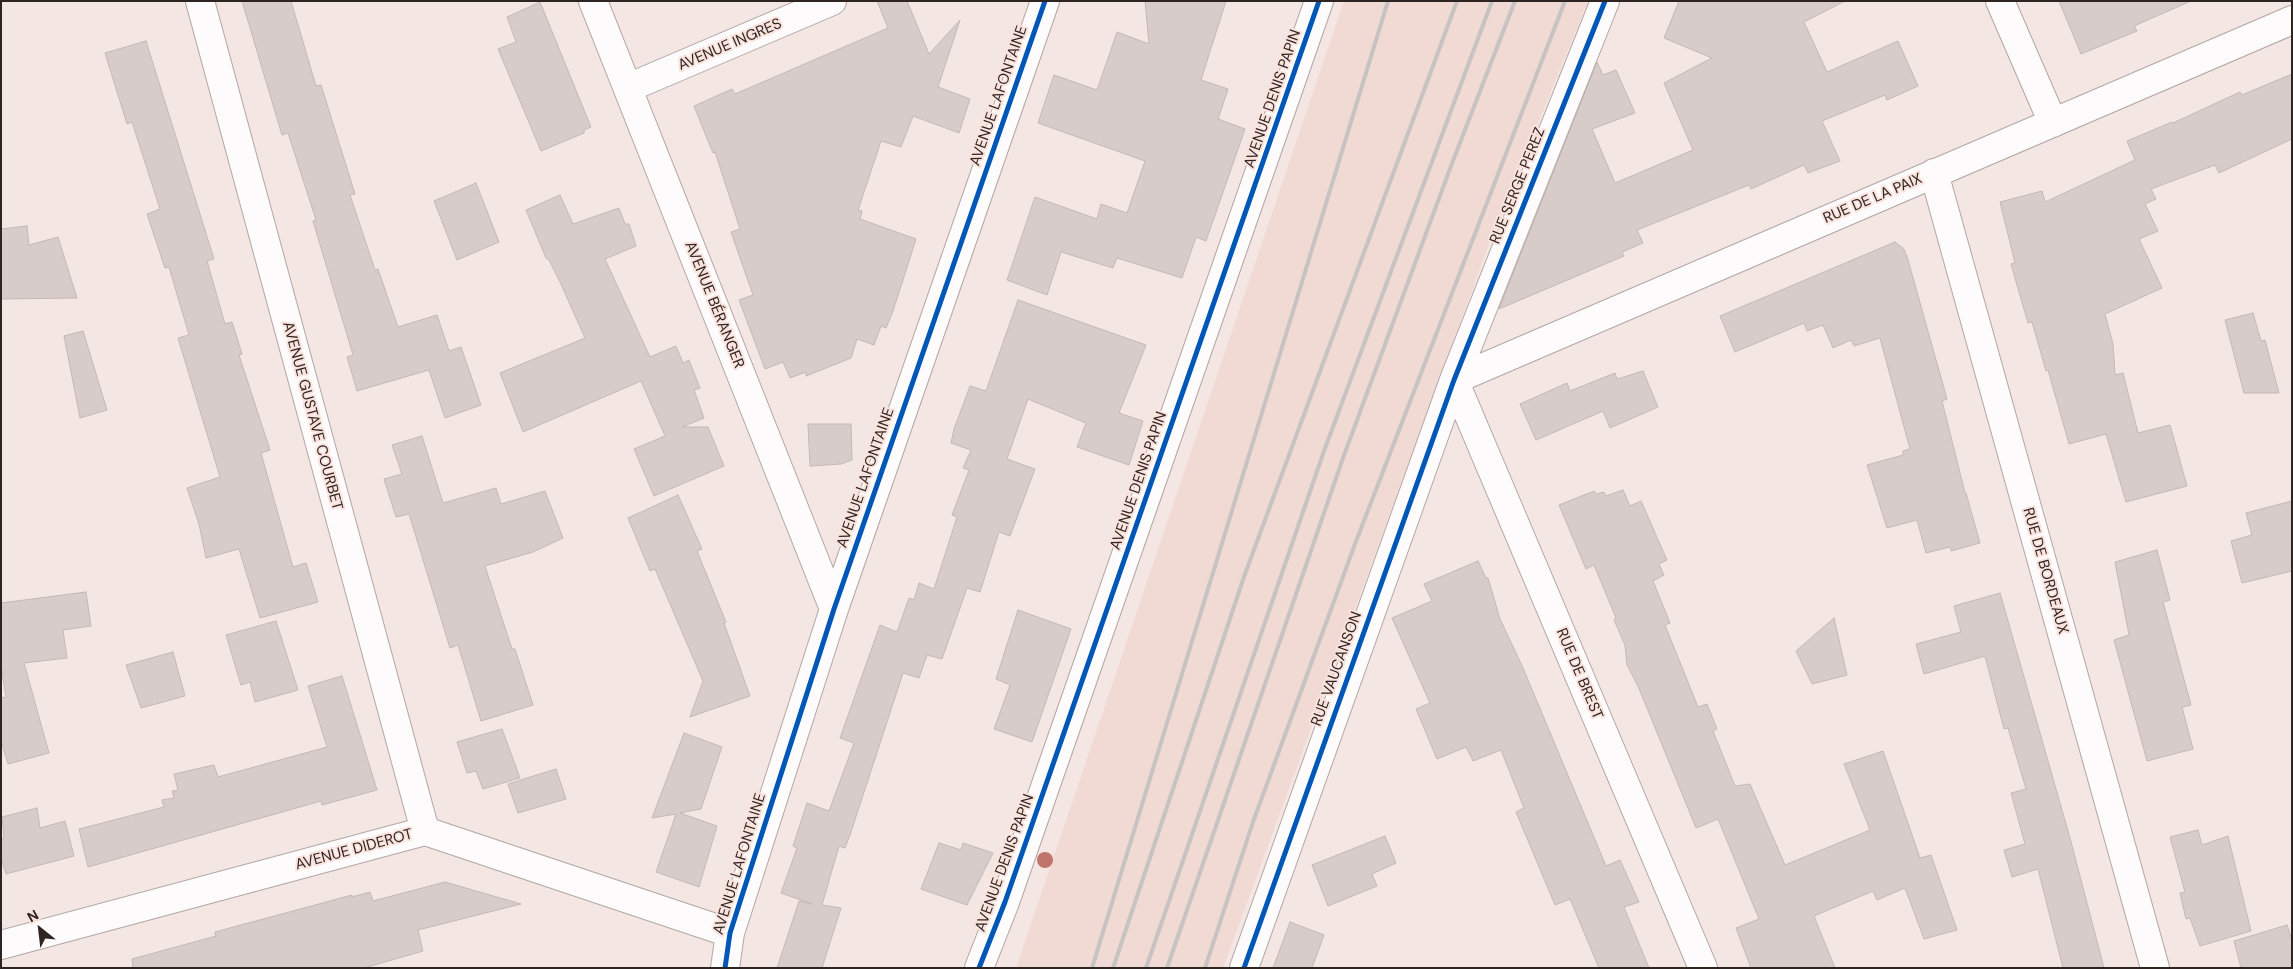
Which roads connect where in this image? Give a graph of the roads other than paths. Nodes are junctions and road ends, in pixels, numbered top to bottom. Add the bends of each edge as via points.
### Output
1 (200, 1) edge
2 (593, 1) edge
3 (832, 1) edge
4 (1045, 1) edge
5 (1319, 1) edge
6 (1605, 1) edge
7 (2000, 1) edge
8 (2292, 20) edge
9 (628, 88) junction
10 (2053, 122) junction
11 (1934, 173) junction
12 (1454, 380) junction
13 (834, 608) junction
14 (425, 831) junction
15 (730, 932) junction
16 (1, 945) edge
17 (725, 968) edge
18 (980, 968) edge
19 (1244, 968) edge
20 (1703, 968) edge
21 (2155, 968) edge

1 - 14 street, AVENUE GUSTAVE COURBET
2 - 9 street, AVENUE BÉRANGER
3 - 9 street, AVENUE INGRES
4 - 13 street, AVENUE LAFONTAINE
5 - 18 street, AVENUE DENIS PAPIN
6 - 12 street, RUE SERGE PEREZ
7 - 10 street
8 - 10 street, RUE DE LA PAIX
9 - 13 street, AVENUE BÉRANGER
10 - 11 street, RUE DE LA PAIX
11 - 12 street, RUE DE LA PAIX
11 - 21 street, RUE DE BORDEAUX
12 - 19 street, RUE VAUCANSON
12 - 20 street, RUE DE BREST
13 - 15 street, AVENUE LAFONTAINE
14 - 15 street, AVENUE DIDEROT
14 - 16 street, AVENUE DIDEROT
15 - 17 street, AVENUE LAFONTAINE

